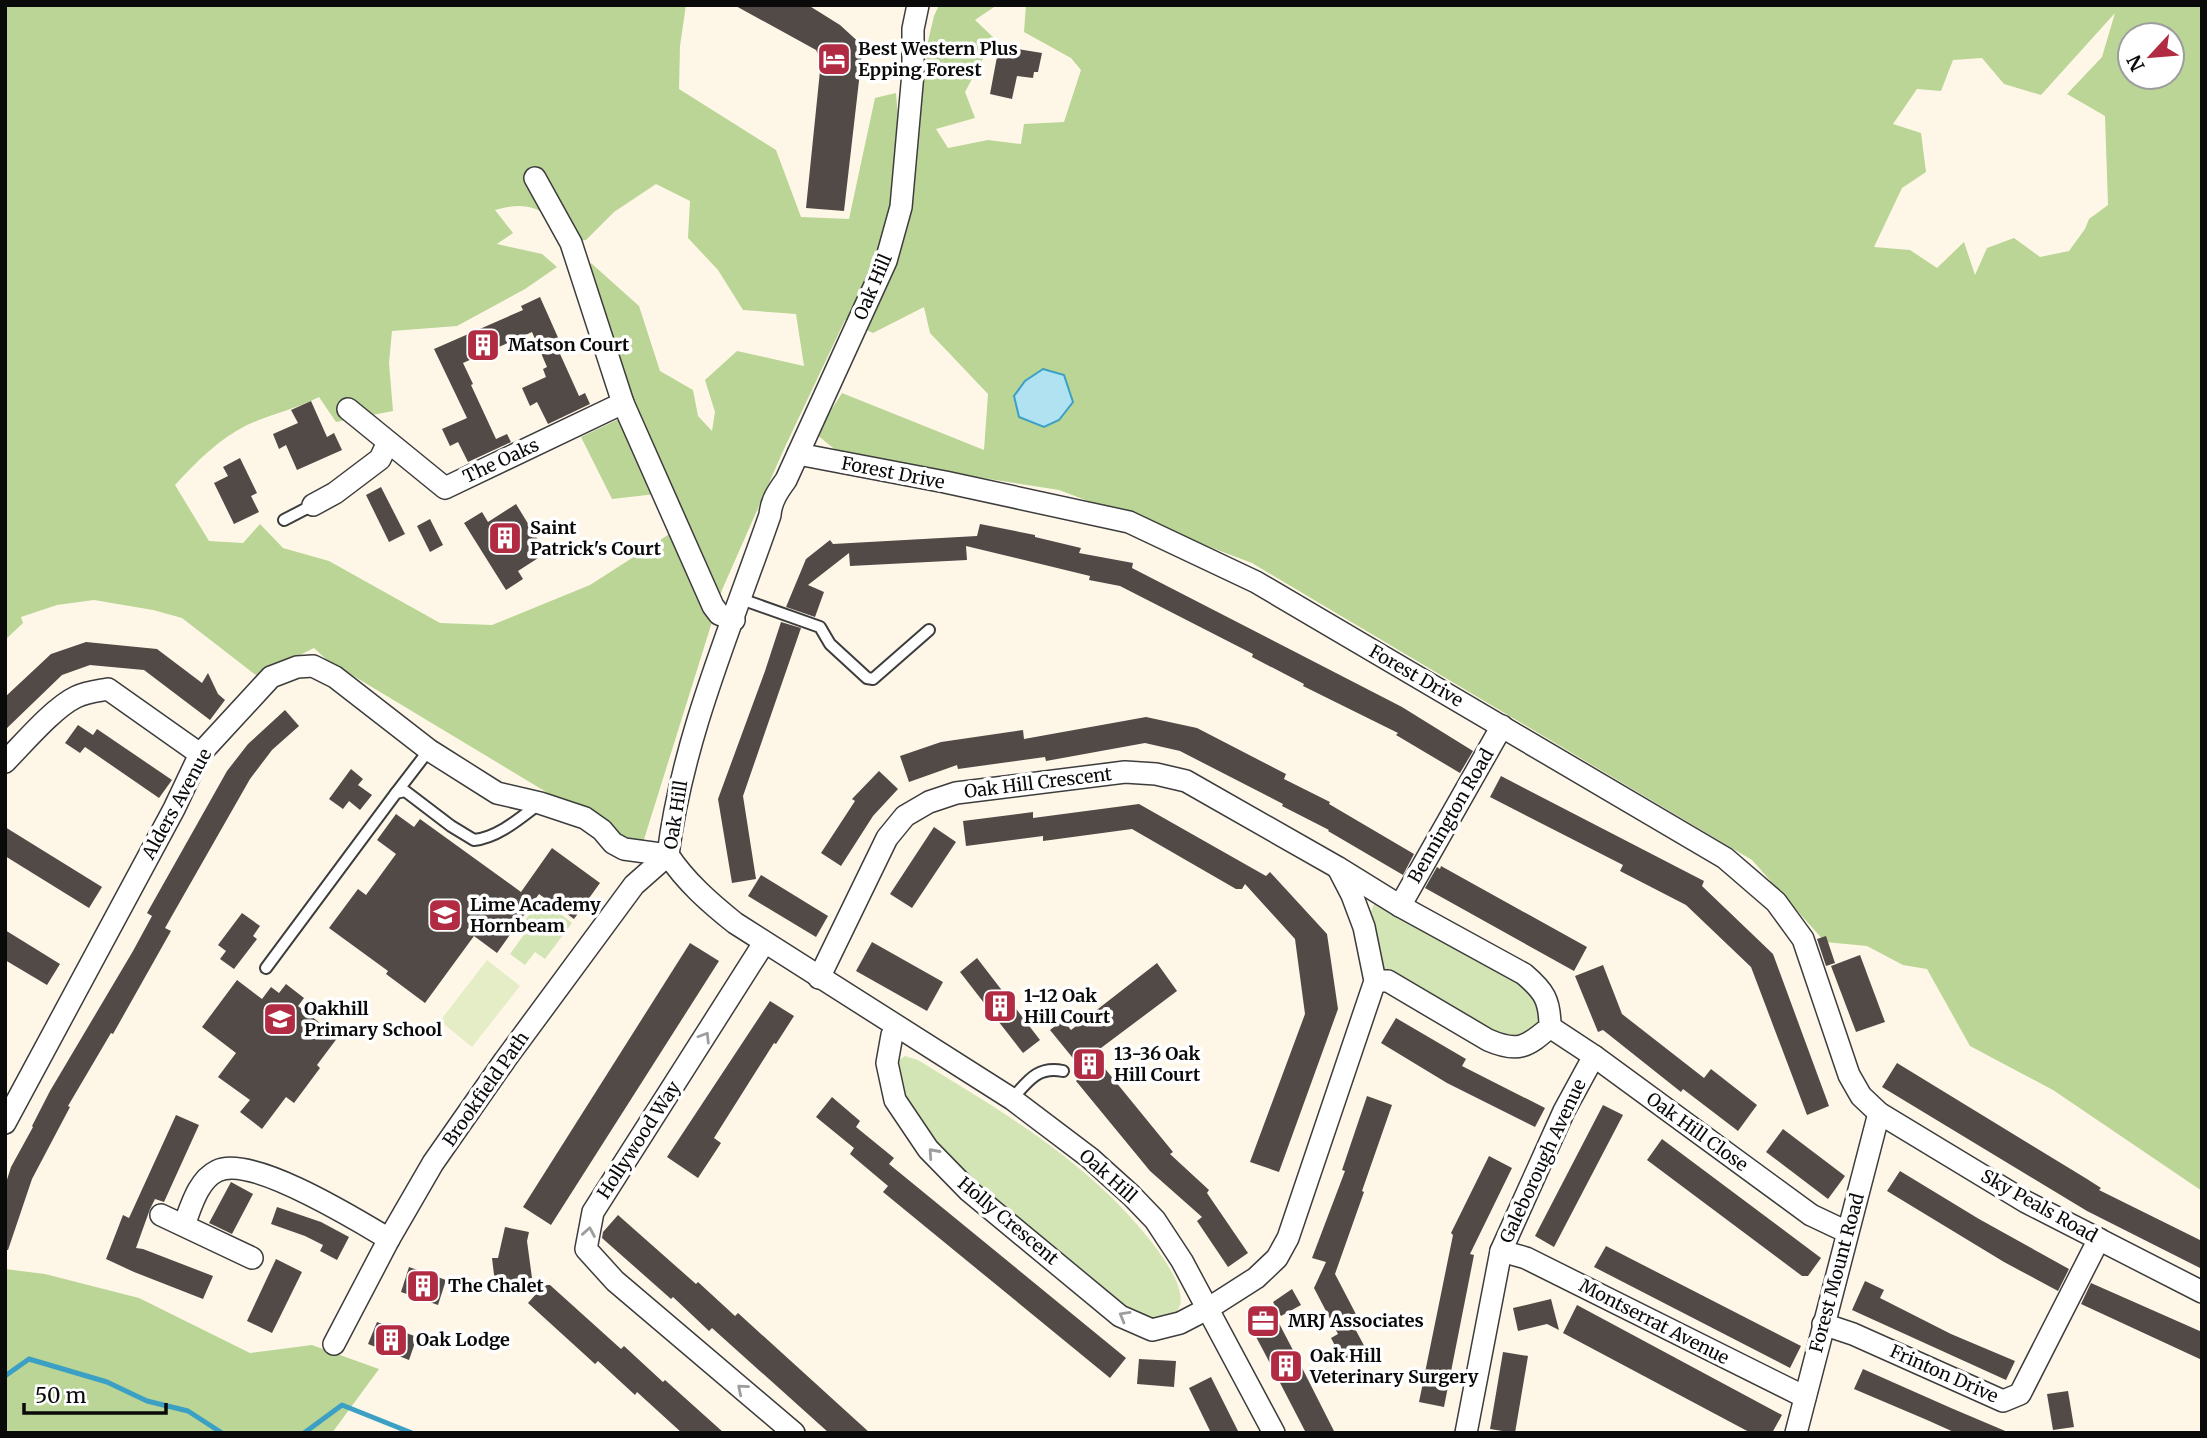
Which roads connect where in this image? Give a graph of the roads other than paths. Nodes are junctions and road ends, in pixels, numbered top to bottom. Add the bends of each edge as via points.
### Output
1 (918, 5) edge
2 (535, 178) dead end
3 (623, 403) junction
4 (348, 409) dead end
5 (388, 442) junction
6 (798, 454) junction
7 (313, 505) joint
8 (284, 520) dead end
9 (741, 599) junction
10 (734, 620) junction
11 (929, 630) dead end
12 (1502, 726) junction
13 (429, 750) junction
14 (200, 754) junction
15 (5, 762) edge
16 (396, 793) junction
17 (540, 803) junction
18 (667, 855) junction
19 (1337, 867) junction
20 (1400, 906) junction
21 (764, 943) junction
22 (266, 968) dead end
23 (819, 978) junction
24 (1375, 981) junction
25 (897, 1027) junction
26 (1550, 1027) junction
27 (1594, 1056) junction
28 (1063, 1071) dead end
29 (1012, 1100) junction
30 (1879, 1114) junction
31 (5, 1123) edge
32 (162, 1215) dead end
33 (184, 1225) junction
34 (1847, 1232) junction
35 (389, 1239) junction
36 (2099, 1239) junction
37 (1501, 1251) junction
38 (253, 1258) dead end
39 (2202, 1292) edge
40 (1209, 1308) junction
41 (1823, 1324) junction
42 (334, 1343) dead end
43 (1805, 1397) junction
44 (794, 1433) edge
45 (1274, 1433) edge
46 (1466, 1433) edge
47 (1796, 1433) edge

1 - 6 street, Oak Hill via 901,207 886,261
2 - 3 street via 571,243
3 - 5 street, The Oaks via 445,488
3 - 10 street via 713,606
4 - 5 street, The Oaks
5 - 7 street via 380,459
6 - 9 street, Oak Hill via 770,507
6 - 12 street, Forest Drive via 1129,522 1256,582
7 - 8 lane
9 - 10 street, Oak Hill
9 - 11 lane via 820,627 831,644 873,679
10 - 18 street, Oak Hill via 683,772
12 - 20 street, Bennington Road
12 - 30 street, Forest Drive via 1725,858 1776,902 1803,939 1849,1074 1861,1096
13 - 14 street, Alders Avenue via 335,677 313,666 271,677
13 - 16 lane
13 - 17 street, Alders Avenue via 497,793
14 - 15 street via 108,689 74,698
14 - 31 street, Alders Avenue
16 - 17 lane via 409,793 474,840 491,836
16 - 22 lane
17 - 18 street, Alders Avenue via 585,818 624,849
18 - 21 street, Oak Hill via 710,903
18 - 35 street, Brookfield Path via 634,885 505,1060 433,1163
19 - 20 street, Oak Hill Crescent
19 - 23 street, Oak Hill Crescent via 1186,781 1156,774 1125,772 956,793 905,816 887,838
19 - 24 street via 1364,927
20 - 26 street, Oak Hill Crescent via 1524,974 1547,998
21 - 23 street, Oak Hill
44 -> 21 street, Hollywood Way via 615,1281 586,1249 593,1212
23 - 25 street, Oak Hill
24 - 26 street via 1388,981 1506,1048 1525,1046
24 - 40 street via 1288,1238 1277,1258 1256,1278
25 - 29 street, Oak Hill
40 -> 25 street, Holly Crescent via 1180,1323 1152,1330 1120,1315 969,1191 928,1149 895,1100 887,1063
26 - 27 street, Oak Hill Close
27 - 34 street, Oak Hill Close via 1811,1215
27 - 37 street, Galeborough Avenue
28 - 29 lane via 1039,1073
29 - 40 street, Oak Hill via 1090,1158 1155,1220
30 - 34 street, Forest Mount Road
30 - 36 street, Sky Peals Road via 2026,1202
32 - 33 street
33 - 35 street via 200,1187 228,1167 251,1171 322,1200
33 - 38 street
34 - 41 street, Forest Mount Road
35 - 42 street, Brookfield Path
36 - 39 street, Sky Peals Road
36 - 41 street, Frinton Drive via 2020,1394 2003,1401
37 - 43 street, Montserrat Avenue via 1526,1258
37 - 46 street, Galeborough Avenue
40 - 45 street, Oak Hill
41 - 43 street, Forest Mount Road
43 - 47 street, Forest Mount Road

